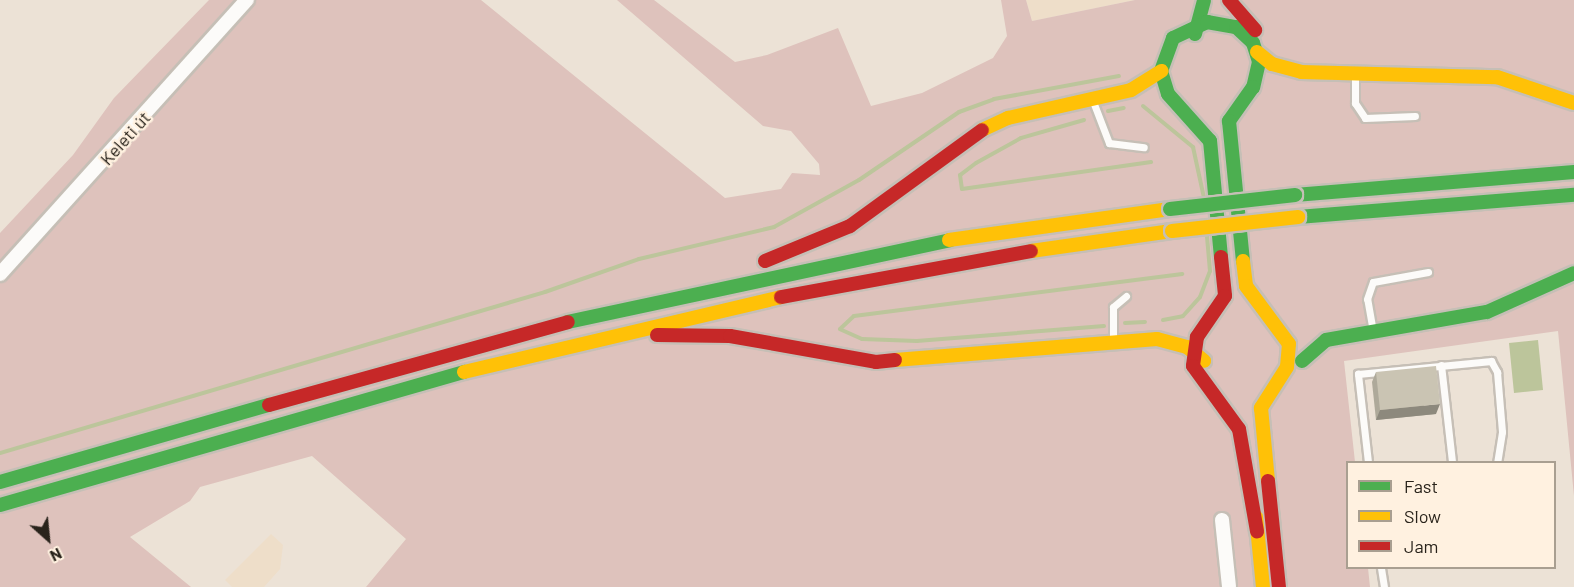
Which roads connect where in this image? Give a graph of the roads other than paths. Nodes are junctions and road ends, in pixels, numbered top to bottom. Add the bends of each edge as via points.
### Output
1 (248, 0) edge
2 (1194, 0) edge
3 (1203, 0) edge
4 (1218, 0) edge
5 (1229, 0) edge
6 (1229, 23) junction
7 (1196, 24) junction
8 (1257, 52) junction
9 (1272, 64) junction
10 (1161, 71) junction
11 (1356, 71) junction
12 (1093, 98) junction
13 (1574, 103) edge
14 (1415, 116) dead end
15 (1144, 147) dead end
16 (1574, 172) edge
17 (1574, 195) edge
18 (1428, 272) dead end
19 (1574, 273) edge
20 (0, 274) edge
21 (1125, 296) dead end
22 (669, 297) junction
23 (1374, 332) junction
24 (1113, 341) junction
25 (1192, 350) junction
26 (509, 359) junction
27 (1204, 361) junction
28 (1302, 361) junction
29 (1441, 365) junction
30 (1248, 401) junction
31 (1368, 461) edge
32 (1452, 461) edge
33 (1497, 461) edge
34 (0, 482) edge
35 (0, 505) edge
36 (1222, 520) dead end
37 (1381, 569) edge
38 (1229, 587) edge
39 (1263, 587) edge
40 (1279, 587) edge
41 (1384, 587) edge

1 - 20 street, Keleti út
2 - 7 main road
3 - 7 main road
4 - 6 main road
5 - 9 main road via 1262,37
6 - 7 main road
6 - 8 main road
7 - 10 main road via 1173,38
7 - 27 main road via 1176,57 1174,82 1218,134 1235,294 1230,316 1212,335
8 - 9 main road
8 - 30 main road via 1253,87 1229,121 1246,286 1289,344 1287,367
9 - 11 main road via 1301,72
9 - 28 main road via 1269,81 1240,126 1240,158 1259,289 1293,323
10 - 12 main road via 1131,90
10 - 25 main road via 1178,109 1207,134 1212,157 1225,297
11 - 13 main road via 1497,77
11 - 14 lane via 1355,102 1362,115
12 - 15 lane via 1109,143
12 - 22 main road via 1008,118 972,134 842,230
16 - 22 main road, bridge via 1170,209 936,242
17 - 26 main road, bridge via 1298,217 943,263 794,292
18 - 23 lane via 1373,282 1367,299
19 - 23 main road via 1509,305
21 - 24 lane via 1113,307
22 - 34 main road via 462,350
23 - 28 main road via 1326,340
24 - 25 main road via 1157,339
24 - 26 main road via 876,362 730,336 677,334
25 - 27 main road
25 - 30 main road via 1200,382
26 - 35 main road
27 - 30 main road via 1211,379
28 - 30 main road via 1293,381
29 - 31 lane via 1358,374
29 - 32 lane
29 - 33 lane via 1491,362 1497,372 1502,432
30 - 39 main road via 1239,429
30 - 40 main road via 1273,528
36 - 38 street
37 - 41 lane

